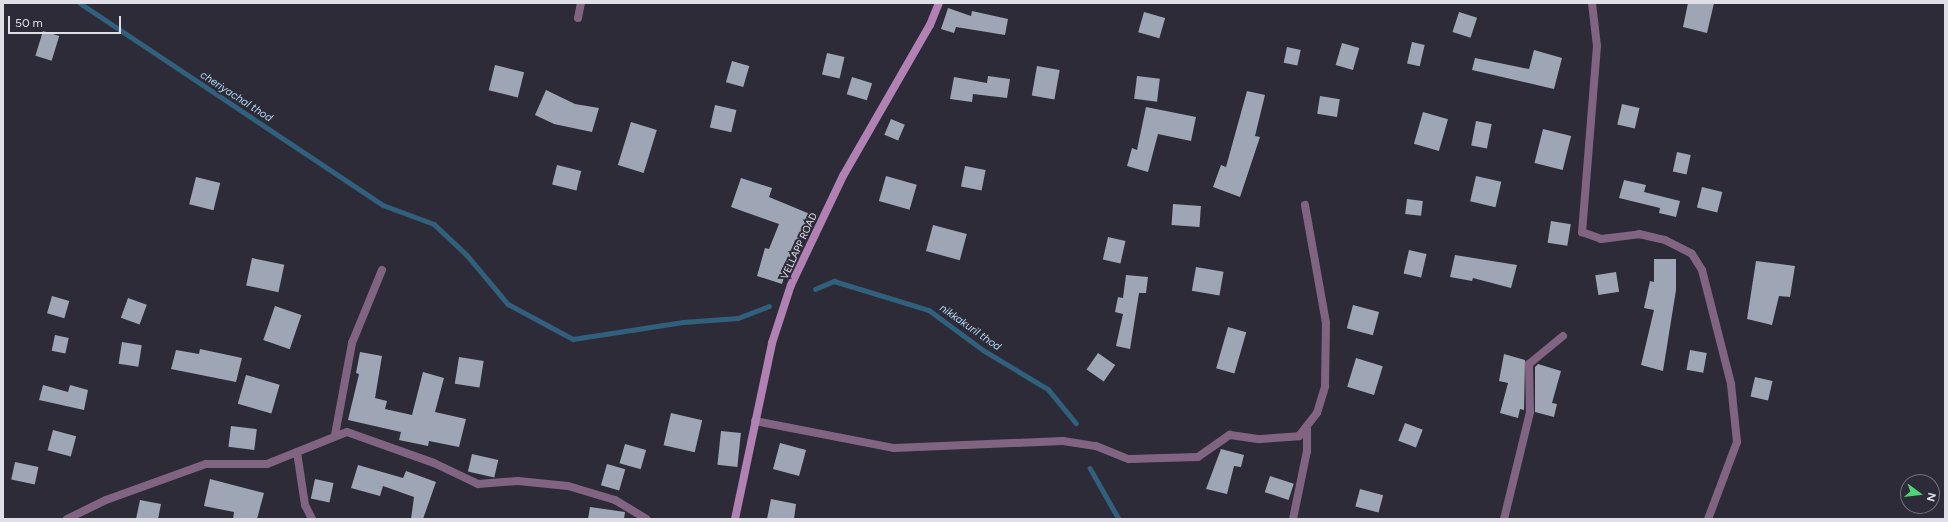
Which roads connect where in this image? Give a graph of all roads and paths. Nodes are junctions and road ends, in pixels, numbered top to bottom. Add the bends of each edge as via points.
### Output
1 (581, 3) edge
2 (939, 3) edge
3 (1592, 3) edge
4 (578, 18) dead end
5 (1305, 205) dead end
6 (382, 270) dead end
7 (1563, 336) dead end
8 (755, 421) junction
9 (1307, 428) junction
10 (336, 435) junction
11 (297, 452) junction
12 (67, 519) edge
13 (312, 519) edge
14 (647, 519) edge
15 (735, 519) edge
16 (1293, 519) edge
17 (1504, 519) edge
18 (1708, 519) edge

1 - 4 street
2 - 8 main road, VELLAPP ROAD via 930,25 843,176 791,285 772,343
3 - 18 street via 1597,46 1582,232 1601,239 1639,234 1665,240 1692,254 1702,270 1731,384 1737,442
5 - 9 street via 1326,323 1325,386 1317,413
6 - 10 street via 352,343
7 - 17 street via 1529,364 1530,412
8 - 9 street via 894,448 1063,441 1096,446 1129,458 1185,459 1198,457 1230,435 1284,438 1299,436
8 - 15 main road, VELLAPP ROAD
9 - 16 street via 1307,451
10 - 11 street
10 - 14 street via 346,432 372,440 478,484 544,482 598,494
11 - 12 street via 267,464 206,464 113,498
11 - 13 street via 305,505

